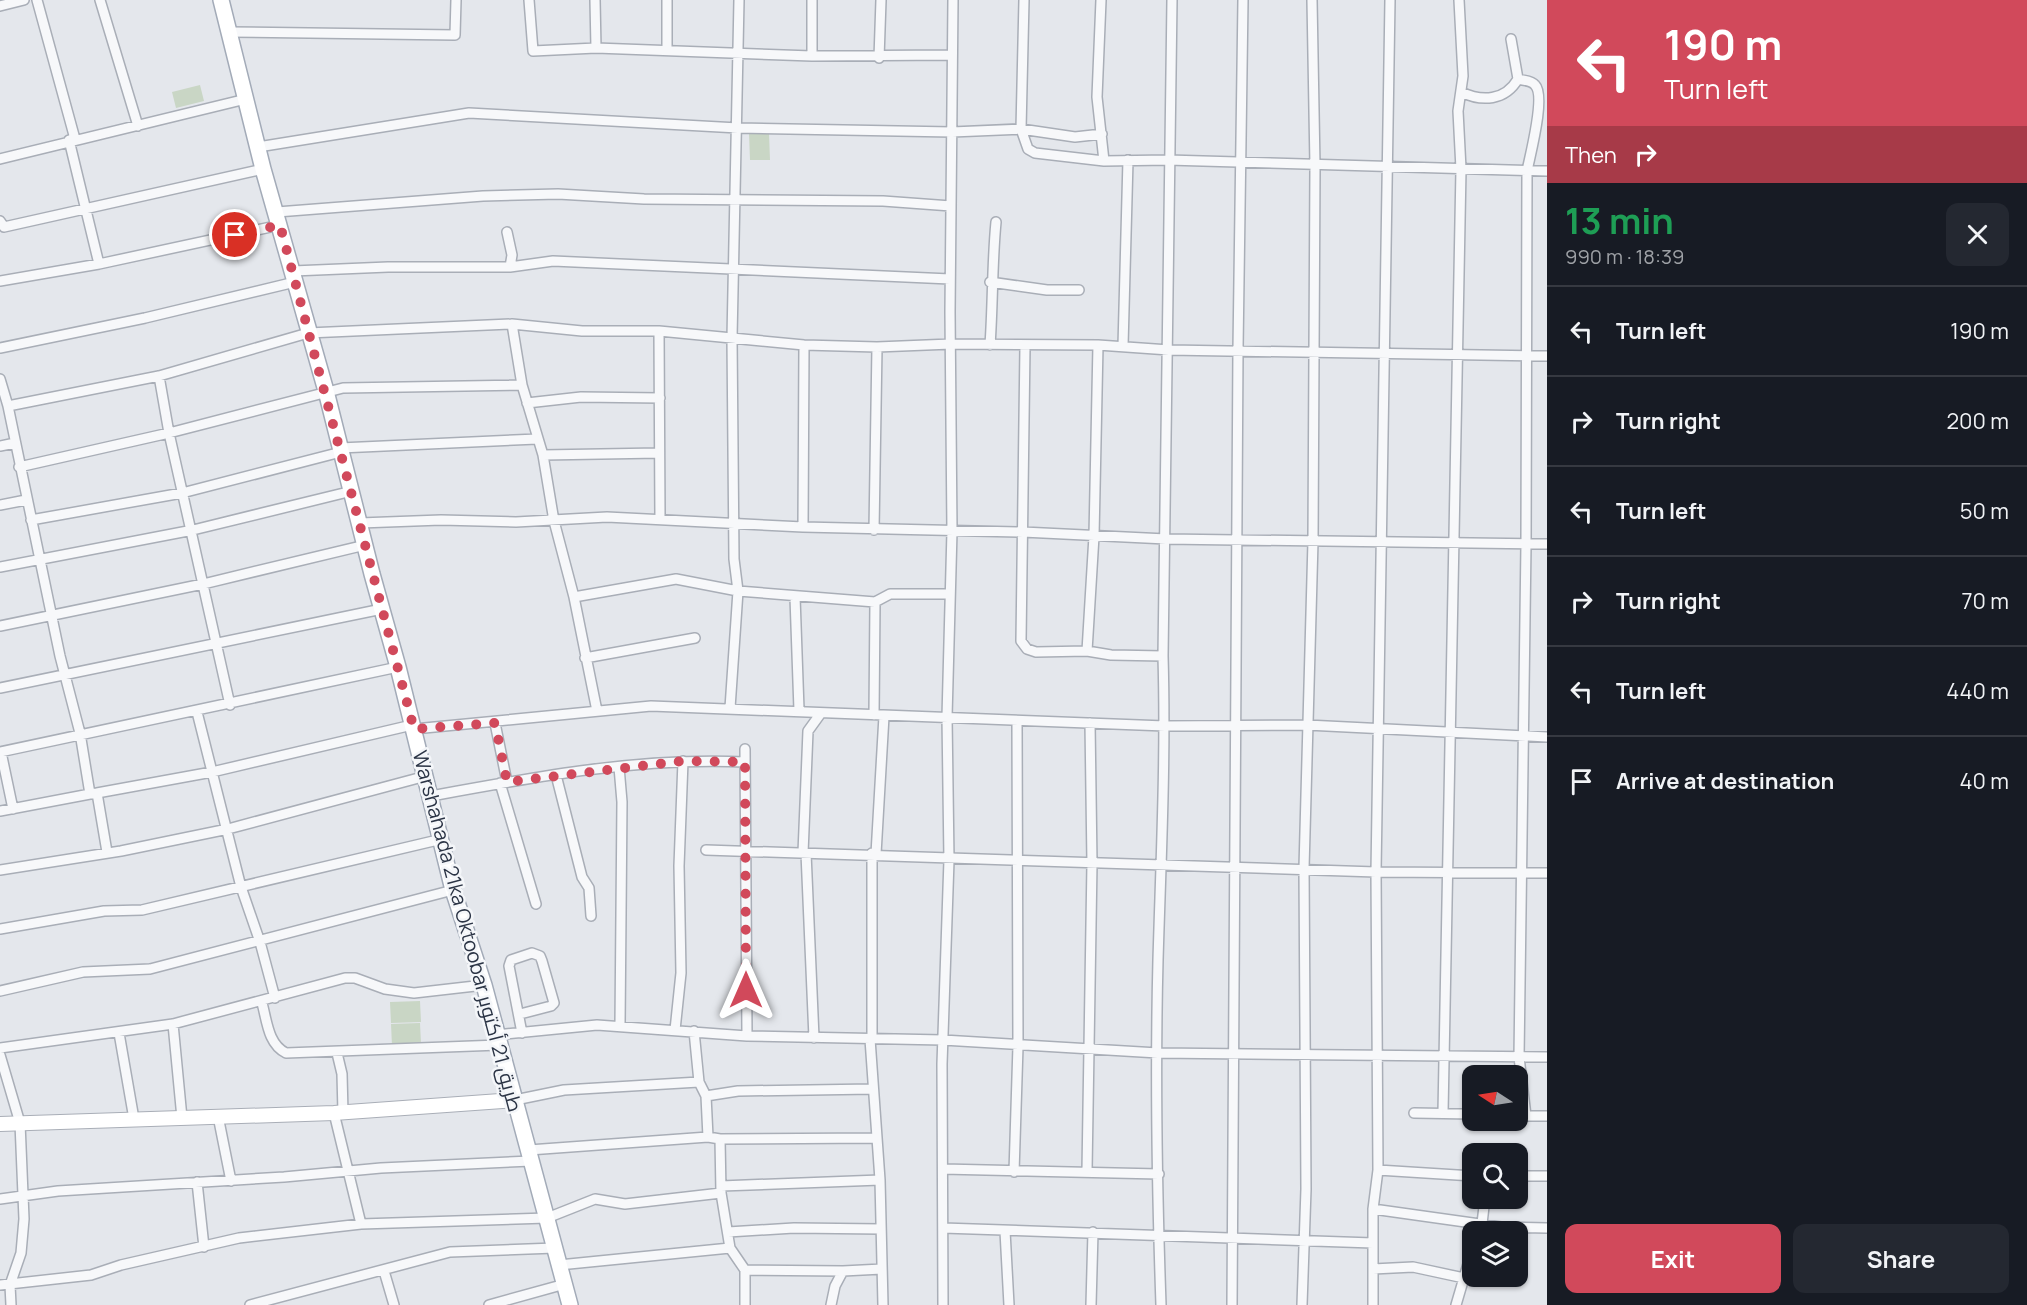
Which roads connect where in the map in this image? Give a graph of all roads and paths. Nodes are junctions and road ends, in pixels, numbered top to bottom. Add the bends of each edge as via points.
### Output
1 (24, 0) edge
2 (37, 0) edge
3 (100, 0) edge
4 (221, 0) edge
5 (456, 0) edge
6 (529, 0) edge
7 (595, 0) edge
8 (667, 0) edge
9 (739, 0) edge
10 (812, 0) edge
11 (881, 0) edge
12 (953, 0) edge
13 (1024, 0) edge
14 (1101, 0) edge
15 (1172, 0) edge
16 (1243, 0) edge
17 (1312, 0) edge
18 (1389, 0) edge
19 (1459, 0) edge
20 (0, 6) edge
21 (229, 32) junction
22 (1511, 39) dead end
23 (596, 48) junction
24 (667, 50) junction
25 (738, 54) junction
26 (951, 55) junction
27 (812, 56) junction
28 (879, 58) junction
29 (1518, 79) junction
30 (1461, 92) junction
31 (246, 99) junction
32 (138, 126) junction
33 (738, 128) junction
34 (1021, 129) junction
35 (951, 132) junction
36 (1102, 134) junction
37 (72, 139) junction
38 (258, 147) junction
39 (0, 159) edge
40 (1128, 160) junction
41 (1168, 160) junction
42 (1104, 161) junction
43 (1242, 162) junction
44 (1386, 165) junction
45 (1315, 166) junction
46 (263, 169) junction
47 (1461, 169) junction
48 (1527, 171) junction
49 (1547, 171) edge
50 (736, 199) junction
51 (951, 206) junction
52 (87, 208) junction
53 (278, 218) junction
54 (0, 221) edge
55 (996, 222) dead end
56 (507, 232) dead end
57 (99, 264) junction
58 (510, 267) junction
59 (734, 270) junction
60 (294, 276) junction
61 (950, 279) junction
62 (0, 280) edge
63 (990, 282) junction
64 (1079, 290) dead end
65 (512, 324) junction
66 (659, 331) junction
67 (308, 333) junction
68 (732, 338) junction
69 (951, 344) junction
70 (804, 345) junction
71 (990, 345) junction
72 (1098, 345) junction
73 (1025, 346) junction
74 (1123, 346) junction
75 (877, 347) junction
76 (0, 348) edge
77 (1169, 350) junction
78 (1238, 350) junction
79 (1313, 351) junction
80 (1383, 353) junction
81 (1458, 354) junction
82 (1527, 356) junction
83 (1547, 356) edge
84 (159, 376) junction
85 (0, 379) edge
86 (522, 384) junction
87 (1, 389) edge
88 (326, 391) junction
89 (660, 398) junction
90 (527, 403) junction
91 (8, 406) junction
92 (169, 433) junction
93 (537, 439) junction
94 (15, 442) junction
95 (0, 446) edge
96 (340, 450) junction
97 (659, 453) junction
98 (543, 455) junction
99 (19, 467) junction
100 (352, 491) junction
101 (182, 493) junction
102 (26, 500) junction
103 (0, 505) edge
104 (660, 519) junction
105 (31, 520) junction
106 (554, 520) junction
107 (360, 523) junction
108 (733, 523) junction
109 (803, 527) junction
110 (193, 530) junction
111 (874, 530) junction
112 (952, 531) junction
113 (1023, 532) junction
114 (1094, 536) junction
115 (1166, 538) junction
116 (1239, 539) junction
117 (1312, 541) junction
118 (1382, 543) junction
119 (1455, 544) junction
120 (1526, 544) junction
121 (1547, 544) edge
122 (365, 545) junction
123 (40, 560) junction
124 (0, 567) edge
125 (203, 584) junction
126 (738, 591) junction
127 (950, 594) junction
128 (574, 597) junction
129 (795, 597) junction
130 (875, 602) junction
131 (382, 609) junction
132 (52, 616) junction
133 (0, 626) edge
134 (695, 638) dead end
135 (216, 644) junction
136 (1087, 651) junction
137 (1163, 656) junction
138 (585, 658) junction
139 (398, 667) junction
140 (64, 676) junction
141 (0, 688) edge
142 (230, 705) junction
143 (730, 708) junction
144 (799, 710) junction
145 (597, 711) junction
146 (197, 712) junction
147 (821, 713) junction
148 (879, 715) junction
149 (947, 717) junction
150 (1017, 721) junction
151 (495, 723) junction
152 (1090, 723) junction
153 (1307, 725) junction
154 (1165, 726) junction
155 (1235, 726) junction
156 (413, 727) junction
157 (1380, 729) junction
158 (80, 733) junction
159 (1450, 733) junction
160 (1522, 737) junction
161 (1547, 737) edge
162 (746, 749) dead end
163 (1, 752) edge
164 (683, 761) junction
165 (745, 762) junction
166 (619, 767) junction
167 (212, 772) junction
168 (556, 775) junction
169 (426, 776) junction
170 (503, 783) junction
171 (93, 793) junction
172 (431, 796) junction
173 (13, 809) junction
174 (0, 811) edge
175 (228, 829) junction
176 (442, 839) junction
177 (706, 850) dead end
178 (745, 851) junction
179 (107, 852) junction
180 (804, 853) junction
181 (874, 854) junction
182 (949, 860) junction
183 (1018, 860) junction
184 (1092, 863) junction
185 (1163, 863) junction
186 (1234, 866) junction
187 (1304, 868) junction
188 (0, 870) edge
189 (1376, 872) junction
190 (1449, 872) junction
191 (1522, 873) junction
192 (1547, 873) edge
193 (241, 887) junction
194 (453, 890) junction
195 (536, 904) dead end
196 (591, 916) dead end
197 (0, 929) edge
198 (260, 942) junction
199 (483, 985) junction
200 (0, 991) edge
201 (275, 998) junction
202 (262, 1003) junction
203 (520, 1014) junction
204 (173, 1024) junction
205 (620, 1025) junction
206 (675, 1030) junction
207 (694, 1031) junction
208 (119, 1033) junction
209 (522, 1033) junction
210 (747, 1036) junction
211 (814, 1038) junction
212 (871, 1039) junction
213 (498, 1040) junction
214 (943, 1040) junction
215 (1018, 1046) junction
216 (0, 1048) edge
217 (1087, 1049) junction
218 (337, 1053) junction
219 (1158, 1053) junction
220 (1375, 1054) junction
221 (0, 1055) edge
222 (1232, 1055) junction
223 (1444, 1055) junction
224 (1303, 1056) junction
225 (1519, 1057) junction
226 (1547, 1057) edge
227 (1520, 1065) edge
228 (699, 1082) junction
229 (873, 1089) junction
230 (706, 1096) junction
231 (515, 1100) junction
232 (339, 1113) junction
233 (1414, 1113) dead end
234 (1443, 1113) junction
235 (1462, 1114) edge
236 (218, 1116) junction
237 (1528, 1116) edge
238 (1547, 1116) edge
239 (182, 1118) junction
240 (134, 1119) junction
241 (20, 1123) junction
242 (0, 1124) edge
243 (708, 1137) junction
244 (877, 1138) junction
245 (720, 1140) junction
246 (530, 1155) junction
247 (943, 1169) junction
248 (1378, 1170) junction
249 (347, 1171) junction
250 (1087, 1171) junction
251 (1014, 1172) junction
252 (1159, 1174) junction
253 (1462, 1175) edge
254 (1528, 1176) edge
255 (1547, 1176) edge
256 (880, 1180) junction
257 (231, 1181) junction
258 (197, 1182) junction
259 (721, 1189) junction
260 (22, 1195) junction
261 (0, 1199) edge
262 (1373, 1209) junction
263 (547, 1218) junction
264 (361, 1224) junction
265 (1462, 1224) edge
266 (943, 1227) junction
267 (1547, 1228) edge
268 (881, 1229) junction
269 (1528, 1229) edge
270 (1005, 1231) junction
271 (728, 1232) junction
272 (1093, 1232) junction
273 (1158, 1234) junction
274 (1233, 1236) junction
275 (1304, 1242) junction
276 (1373, 1244) junction
277 (204, 1247) junction
278 (555, 1248) junction
279 (730, 1248) junction
280 (559, 1265) junction
281 (882, 1269) junction
282 (1373, 1269) junction
283 (745, 1270) junction
284 (384, 1271) junction
285 (843, 1271) junction
286 (1462, 1278) edge
287 (565, 1284) junction
288 (5, 1285) edge
289 (1462, 1285) edge
290 (11, 1305) edge
291 (250, 1305) edge
292 (394, 1305) edge
293 (489, 1305) edge
294 (570, 1305) edge
295 (745, 1305) edge
296 (831, 1305) edge
297 (883, 1305) edge
298 (943, 1305) edge
299 (1009, 1305) edge
300 (1091, 1305) edge
301 (1161, 1305) edge
302 (1232, 1305) edge
303 (1302, 1305) edge
304 (1373, 1305) edge
305 (1456, 1305) edge

1 - 20 street
2 - 37 street
3 - 32 street
4 - 21 main road, Warshahada 21ka Oktoobar طريق 21 أكتوبر
5 - 21 street via 454,35
6 - 23 street via 533,51
7 - 23 street
8 - 24 street
9 - 25 street
10 - 27 street
11 - 28 street
12 - 26 street
13 - 34 street
14 - 36 street via 1097,97
15 - 41 street
16 - 43 street
17 - 45 street
18 - 44 street
19 - 30 street
21 - 31 main road, Warshahada 21ka Oktoobar طريق 21 أكتوبر
22 - 29 street
23 - 24 street
24 - 25 street
25 - 27 street
25 - 33 street
26 - 28 street
26 - 35 street
27 - 28 street
29 - 30 street via 1493,99
29 - 48 street via 1534,83 1539,90 1539,115
30 - 47 street
31 - 32 street
31 - 38 main road, Warshahada 21ka Oktoobar طريق 21 أكتوبر
32 - 37 street
33 - 35 street
33 - 38 street via 470,113
33 - 50 street
34 - 35 street
34 - 36 street via 1075,136
34 - 42 street via 1028,149 1035,153
35 - 51 street
36 - 42 street
37 - 39 street
37 - 52 street
38 - 46 main road, Warshahada 21ka Oktoobar طريق 21 أكتوبر
40 - 41 street
40 - 42 street
40 - 74 street
41 - 43 street
41 - 77 street
43 - 45 street
43 - 78 street
44 - 45 street
44 - 47 street
44 - 80 street
45 - 79 street
46 - 52 street
46 - 53 main road, Warshahada 21ka Oktoobar طريق 21 أكتوبر
47 - 48 street
47 - 81 street
48 - 49 street
48 - 82 street
50 - 51 street
50 - 53 street via 558,194 466,197
50 - 59 street
51 - 61 street
52 - 54 street via 4,227
52 - 57 street
53 - 57 street
53 - 60 main road, Warshahada 21ka Oktoobar طريق 21 أكتوبر
55 - 63 street
56 - 58 street via 512,255
57 - 62 street
58 - 59 street via 553,261
58 - 60 street via 388,267
59 - 61 street
59 - 68 street
60 - 67 main road, Warshahada 21ka Oktoobar طريق 21 أكتوبر
60 - 76 street via 145,318
61 - 69 street
63 - 64 street
63 - 71 street
65 - 66 street via 582,331
65 - 67 street
65 - 86 street
66 - 68 street
66 - 89 street
67 - 84 street
67 - 88 main road, Warshahada 21ka Oktoobar طريق 21 أكتوبر
68 - 70 street
68 - 108 street
69 - 71 street
69 - 75 street
69 - 112 street
70 - 75 street
70 - 109 street
71 - 73 street
72 - 73 street
72 - 74 street
72 - 114 street
73 - 113 street
74 - 77 street
75 - 111 street
77 - 78 street
77 - 115 street
78 - 79 street
78 - 116 street
79 - 80 street
79 - 117 street
80 - 81 street
80 - 118 street
81 - 82 street
81 - 119 street
82 - 83 street
82 - 120 street
84 - 91 street
84 - 92 street
85 - 87 street
86 - 88 street
86 - 90 street
87 - 91 street
88 - 92 street
88 - 96 main road, Warshahada 21ka Oktoobar طريق 21 أكتوبر
89 - 90 street via 581,397
89 - 97 street
90 - 93 street
91 - 94 street
92 - 99 street
92 - 101 street
93 - 96 street
93 - 98 street
94 - 95 street
94 - 99 street
96 - 100 main road, Warshahada 21ka Oktoobar طريق 21 أكتوبر
96 - 101 street
97 - 98 street
97 - 104 street
98 - 106 street
99 - 102 street
100 - 107 main road, Warshahada 21ka Oktoobar طريق 21 أكتوبر
100 - 110 street
101 - 105 street
101 - 110 street
102 - 103 street
102 - 105 street
104 - 106 street
104 - 108 street
105 - 123 street
106 - 107 street
106 - 128 street
107 - 122 main road, Warshahada 21ka Oktoobar طريق 21 أكتوبر
108 - 109 street
108 - 126 street
109 - 111 street
110 - 123 street
110 - 125 street
111 - 112 street
112 - 113 street
112 - 127 street
113 - 114 street
113 - 136 street via 1021,640 1027,649 1036,652
114 - 115 street
114 - 136 street
115 - 116 street
115 - 137 street
116 - 117 street
116 - 155 street
117 - 118 street
117 - 153 street
118 - 119 street
118 - 157 street
119 - 120 street
119 - 159 street
120 - 121 street
120 - 160 street
122 - 125 street
122 - 131 main road, Warshahada 21ka Oktoobar طريق 21 أكتوبر
123 - 124 street
123 - 132 street
125 - 132 street
125 - 135 street
126 - 128 street via 676,579
126 - 129 street
126 - 143 street
127 - 130 street via 890,594
127 - 149 street
128 - 138 street
129 - 130 street
129 - 144 street
130 - 148 street
131 - 135 street
131 - 139 main road, Warshahada 21ka Oktoobar طريق 21 أكتوبر
132 - 133 street
132 - 140 street
134 - 138 street
135 - 140 street
135 - 142 street
136 - 137 street
137 - 154 street
138 - 145 street
139 - 142 street
139 - 156 main road, Warshahada 21ka Oktoobar طريق 21 أكتوبر
140 - 141 street
140 - 158 street
142 - 146 street
143 - 144 street
143 - 145 street via 651,705
144 - 147 street
145 - 151 street
146 - 158 street
146 - 167 street
147 - 148 street
147 - 180 street via 807,730
148 - 149 street
148 - 181 street
149 - 150 street
149 - 182 street
150 - 152 street
150 - 183 street
151 - 156 street
151 - 170 street
152 - 154 street
152 - 184 street
153 - 155 street
153 - 157 street
153 - 187 street
154 - 155 street
154 - 185 street
155 - 186 street
156 - 167 street
156 - 169 main road, Warshahada 21ka Oktoobar طريق 21 أكتوبر
157 - 159 street
157 - 189 street
158 - 163 street
158 - 171 street
159 - 160 street
159 - 190 street
160 - 161 street
160 - 191 street
162 - 165 street
163 - 173 street
164 - 165 street
164 - 166 street
164 - 206 street via 681,973
165 - 178 street
166 - 168 street
166 - 205 street
167 - 171 street
167 - 175 street
168 - 170 street
168 - 196 street via 582,877 589,888
169 - 172 main road, Warshahada 21ka Oktoobar طريق 21 أكتوبر
169 - 175 street
170 - 172 street
170 - 195 street
171 - 173 street
171 - 179 street
172 - 176 main road, Warshahada 21ka Oktoobar طريق 21 أكتوبر
173 - 174 street
175 - 179 street
175 - 193 street
176 - 193 street
176 - 194 main road, Warshahada 21ka Oktoobar طريق 21 أكتوبر
177 - 178 street
178 - 180 street
178 - 210 street
179 - 188 street
180 - 181 street
180 - 211 street
181 - 182 street
181 - 212 street
182 - 183 street
182 - 214 street
183 - 184 street
183 - 215 street
184 - 185 street
184 - 217 street
185 - 186 street
185 - 219 street
186 - 187 street
186 - 222 street
187 - 189 street
187 - 224 street
189 - 190 street
189 - 220 street
190 - 191 street
190 - 223 street
191 - 192 street
191 - 225 street
193 - 197 street via 142,910 104,911
193 - 198 street
194 - 198 street
194 - 199 main road, Warshahada 21ka Oktoobar طريق 21 أكتوبر
198 - 200 street via 150,969 83,972
198 - 201 street
199 - 201 street via 414,993 385,989 355,978
199 - 213 main road, Warshahada 21ka Oktoobar طريق 21 أكتوبر
201 - 202 street
202 - 204 street
202 - 218 street via 278,1049 286,1053
203 - 203 street via 508,966 511,960 532,953 540,956 554,1003
203 - 209 street
204 - 208 street
204 - 239 street
205 - 206 street
205 - 209 street via 565,1026
206 - 207 street
207 - 210 street
207 - 228 street
208 - 216 street
208 - 240 street
209 - 213 street
210 - 211 street
211 - 212 street
212 - 214 street
212 - 229 street
213 - 218 street
213 - 231 main road, Warshahada 21ka Oktoobar طريق 21 أكتوبر
214 - 215 street
214 - 247 street
215 - 217 street
215 - 251 street
217 - 219 street
217 - 250 street
218 - 232 street via 342,1074
219 - 222 street
219 - 252 street
220 - 223 street
220 - 224 street
220 - 248 street
221 - 241 street
222 - 224 street
222 - 274 street
223 - 225 street
223 - 234 street
224 - 275 street
225 - 226 street
225 - 227 street
228 - 230 street
228 - 231 street via 564,1090
229 - 230 street via 738,1091
229 - 244 street
230 - 243 street
231 - 232 street
231 - 246 main road, Warshahada 21ka Oktoobar طريق 21 أكتوبر
232 - 236 street
232 - 249 street
233 - 234 street
234 - 235 street
236 - 239 street
236 - 257 street
237 - 238 street
239 - 240 street
240 - 241 street
241 - 242 street
241 - 260 street
243 - 245 street
243 - 246 street
244 - 245 street
244 - 256 street
245 - 259 street
246 - 249 street
246 - 263 main road, Warshahada 21ka Oktoobar طريق 21 أكتوبر
247 - 251 street
247 - 266 street
248 - 253 street
248 - 262 street
249 - 257 street
249 - 264 street
250 - 251 street
250 - 252 street
252 - 273 street
254 - 255 street
256 - 259 street
256 - 268 street
257 - 258 street
258 - 260 street
258 - 277 street
259 - 263 street via 625,1204 594,1199
259 - 271 street
260 - 261 street
260 - 288 street via 21,1253
262 - 265 street
262 - 276 street
263 - 264 street
263 - 278 main road, Warshahada 21ka Oktoobar طريق 21 أكتوبر
264 - 277 street via 239,1238
266 - 270 street
266 - 298 street
267 - 269 street
268 - 271 street
268 - 281 street
270 - 272 street
270 - 299 street
271 - 279 street
272 - 273 street
272 - 300 street
273 - 274 street
273 - 301 street
274 - 275 street
274 - 302 street
275 - 276 street
275 - 303 street
276 - 282 street
277 - 288 street via 121,1264 91,1275
278 - 280 main road, Warshahada 21ka Oktoobar طريق 21 أكتوبر
278 - 284 street via 450,1252
279 - 280 street
279 - 283 street
280 - 287 main road, Warshahada 21ka Oktoobar طريق 21 أكتوبر
281 - 285 street
281 - 297 street
282 - 286 street via 1413,1267
282 - 304 street
283 - 285 street
283 - 295 street
284 - 291 street
284 - 292 street
285 - 296 street via 834,1286
287 - 293 street
287 - 294 main road, Warshahada 21ka Oktoobar طريق 21 أكتوبر
288 - 290 street
289 - 305 street

